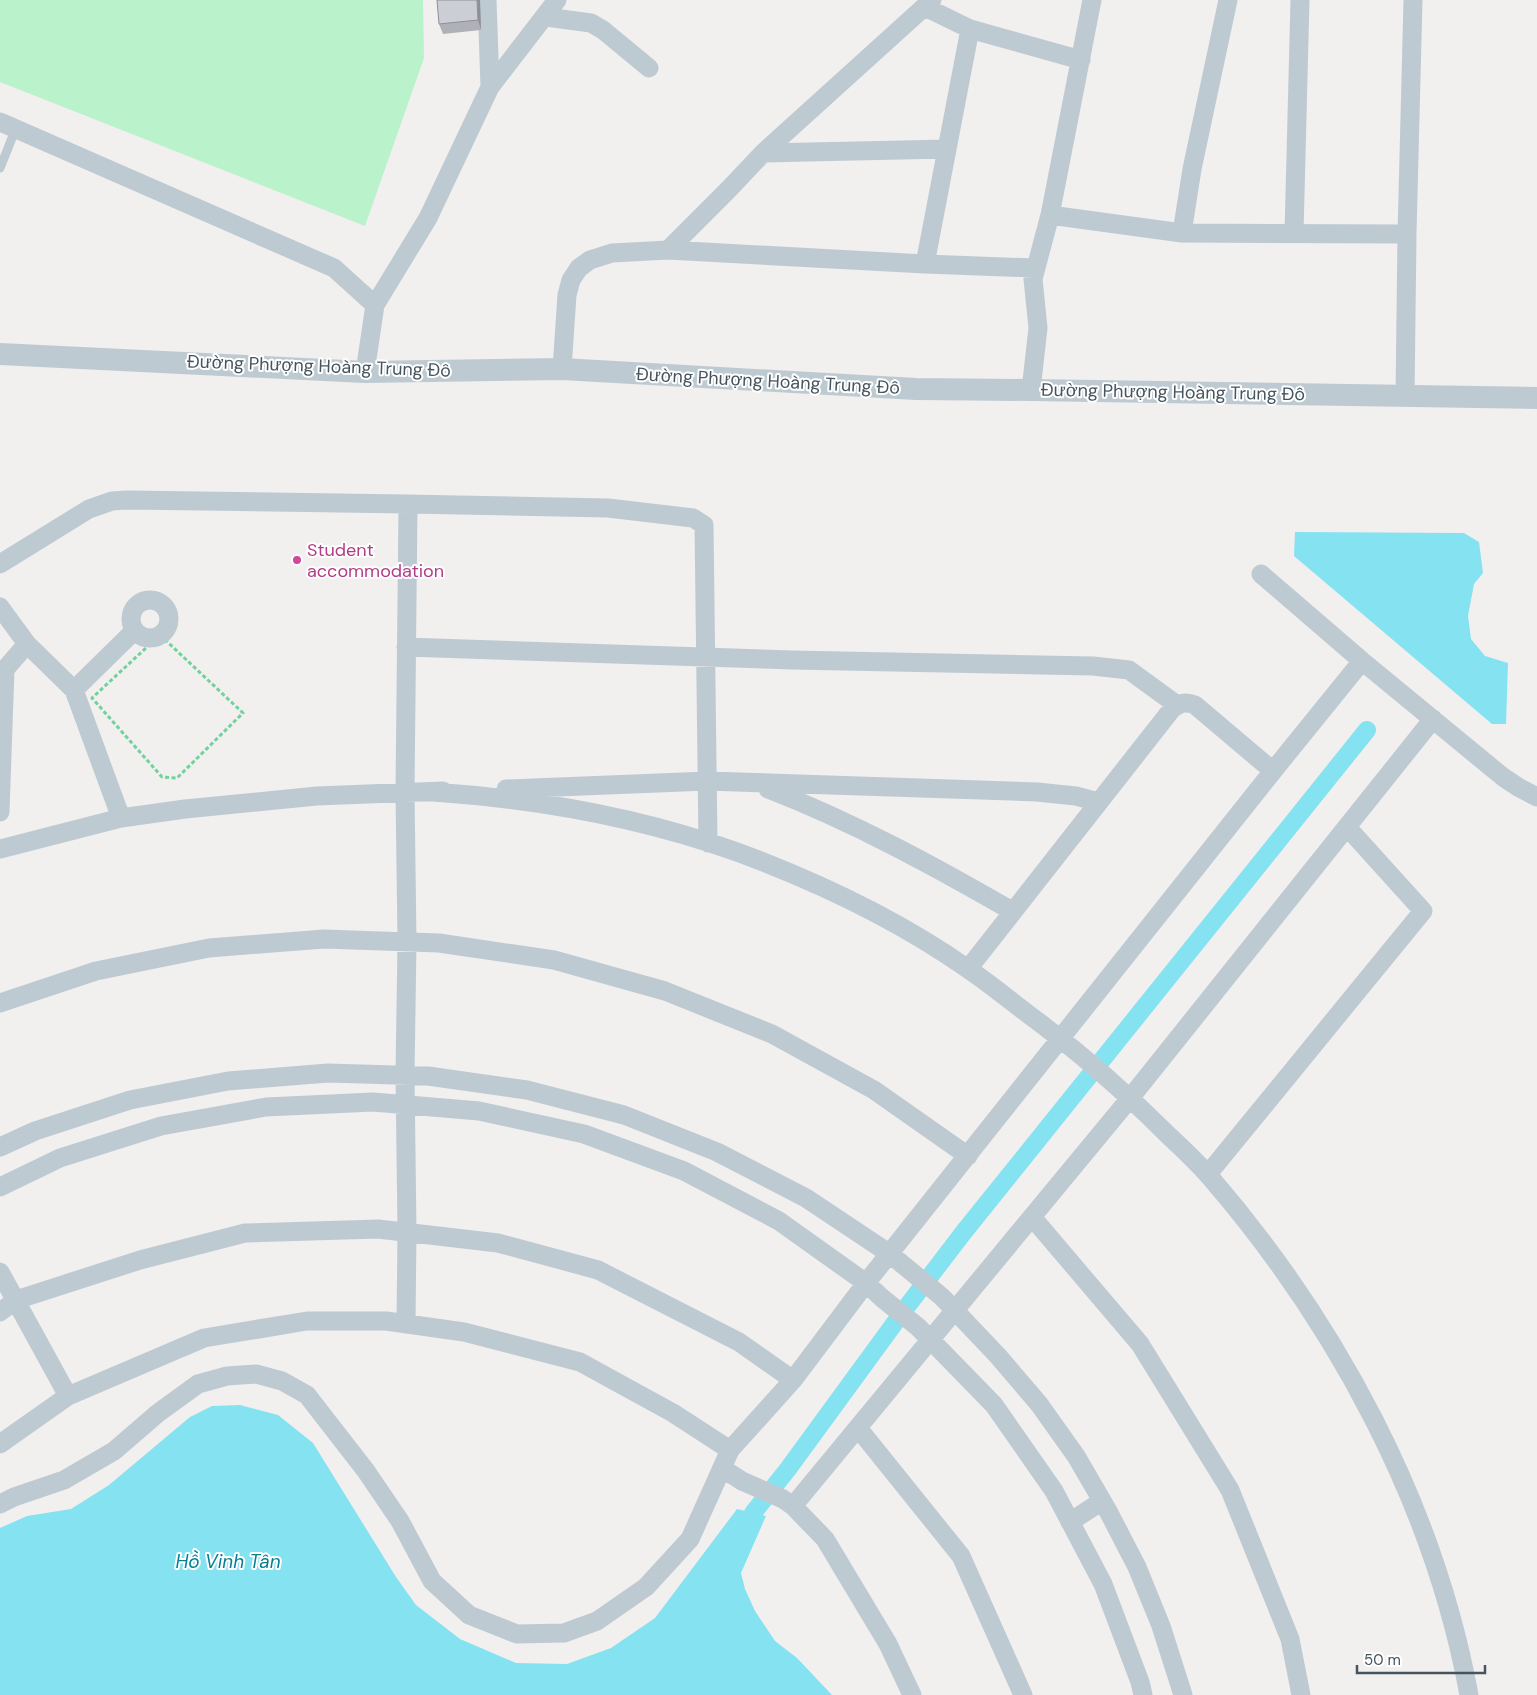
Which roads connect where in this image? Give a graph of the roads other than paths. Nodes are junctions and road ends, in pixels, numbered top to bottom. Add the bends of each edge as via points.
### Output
1 (487, 0) edge
2 (557, 0) edge
3 (1092, 0) edge
4 (1228, 0) edge
5 (1300, 0) edge
6 (1413, 0) edge
7 (929, 4) edge
8 (546, 17) junction
9 (970, 29) junction
10 (1081, 60) junction
11 (649, 68) dead end
12 (490, 87) junction
13 (8, 125) edge
14 (947, 150) junction
15 (763, 153) junction
16 (0, 168) edge
17 (1050, 215) junction
18 (1182, 233) junction
19 (1294, 233) junction
20 (1407, 234) junction
21 (668, 250) junction
22 (926, 264) junction
23 (1035, 268) junction
24 (375, 305) junction
25 (0, 354) edge
26 (562, 369) junction
27 (365, 372) junction
28 (1031, 390) junction
29 (1405, 396) junction
30 (1537, 398) edge
31 (408, 504) junction
32 (0, 564) edge
33 (1261, 574) dead end
34 (0, 607) edge
35 (134, 631) junction
36 (27, 644) junction
37 (406, 647) junction
38 (706, 656) junction
39 (1362, 661) junction
40 (3, 672) edge
41 (74, 690) junction
42 (1177, 705) junction
43 (1433, 719) junction
44 (1273, 771) junction
45 (708, 781) junction
46 (754, 783) junction
47 (405, 792) junction
48 (432, 792) junction
49 (1537, 797) edge
50 (1098, 802) junction
51 (0, 812) edge
52 (121, 818) junction
53 (1347, 827) junction
54 (708, 843) junction
55 (0, 849) edge
56 (1012, 912) junction
57 (408, 942) junction
58 (968, 969) junction
59 (0, 1003) edge
60 (1069, 1045) junction
61 (405, 1075) junction
62 (1125, 1092) junction
63 (407, 1105) junction
64 (0, 1147) edge
65 (968, 1156) junction
66 (1208, 1174) junction
67 (0, 1187) edge
68 (1032, 1217) junction
69 (407, 1232) junction
70 (890, 1254) junction
71 (0, 1272) edge
72 (866, 1283) junction
73 (16, 1300) junction
74 (949, 1303) junction
75 (0, 1312) edge
76 (406, 1324) junction
77 (924, 1333) junction
78 (793, 1380) junction
79 (68, 1396) junction
80 (858, 1428) junction
81 (0, 1444) edge
82 (730, 1450) junction
83 (722, 1468) junction
84 (1102, 1501) junction
85 (788, 1502) junction
86 (0, 1504) edge
87 (1070, 1522) junction
88 (912, 1695) edge
89 (1022, 1695) edge
90 (1143, 1695) edge
91 (1183, 1695) edge
92 (1301, 1695) edge
93 (1469, 1695) edge

1 - 12 street
2 - 8 street
3 - 10 street
4 - 18 street via 1192,169
5 - 19 street
6 - 20 street
7 - 9 street
7 - 15 street
8 - 11 street via 591,23
8 - 12 street
9 - 10 street
9 - 14 street
10 - 17 street
12 - 24 street via 428,218
13 - 16 lane
13 - 24 street via 334,268
14 - 15 street
14 - 22 street
15 - 21 street
17 - 18 street
17 - 23 street
18 - 19 street
19 - 20 street
20 - 29 street
21 - 22 street
21 - 26 street via 612,254 590,260 579,268 567,295
22 - 23 street
23 - 28 street via 1033,288 1038,328
24 - 27 street
25 - 27 street, Đường Phượng Hoàng Trung Đô
26 - 27 street, Đường Phượng Hoàng Trung Đô
26 - 28 street, Đường Phượng Hoàng Trung Đô via 916,389
28 - 29 street, Đường Phượng Hoàng Trung Đô
29 - 30 street, Đường Phượng Hoàng Trung Đô
31 - 32 street via 112,501 89,509
31 - 37 street
31 - 38 street via 608,508 693,518 704,525
33 - 39 street
34 - 36 street
35 - 35 street via 130,618 140,602 154,600 165,607 168,624 160,635 150,639
35 - 41 street
36 - 40 street
36 - 41 street
37 - 38 street
37 - 47 street
38 - 42 street via 1093,666 1129,670
38 - 45 street
39 - 43 street
39 - 44 street
40 - 51 street
41 - 52 street
42 - 44 street via 1195,705
42 - 50 street
43 - 49 street via 1503,777
43 - 53 street
44 - 60 street
45 - 46 street
45 - 48 street
45 - 54 street
46 - 50 street via 1037,792
46 - 56 street via 866,832
47 - 48 street
47 - 52 street via 317,796
47 - 57 street
48 - 54 street via 493,796 587,811
50 - 56 street
52 - 55 street
53 - 62 street
53 - 66 street via 1423,911
54 - 58 street via 832,892 924,941
56 - 58 street
57 - 59 street via 324,939 209,948 96,971
57 - 61 street
57 - 65 street via 439,943 554,960 665,991 781,1039 874,1090
58 - 60 street
60 - 62 street
60 - 65 street
61 - 63 street
61 - 64 street via 328,1073 228,1081 130,1100 35,1131
61 - 70 street via 527,1090 624,1115 718,1152 774,1181 806,1198
62 - 66 street
62 - 68 street
63 - 67 street via 373,1102 266,1107 161,1126 60,1158
63 - 69 street
63 - 72 street via 479,1111 584,1134 684,1171 779,1221
65 - 70 street
66 - 93 street via 1289,1277 1339,1354 1391,1453 1432,1556 1464,1662
68 - 74 street
68 - 92 street via 1140,1344 1230,1490 1290,1639
69 - 73 street via 378,1229 244,1233 140,1260
69 - 76 street
69 - 78 street via 498,1243 598,1270 739,1342
70 - 72 street
70 - 74 street
71 - 73 street
72 - 77 street
72 - 78 street
73 - 75 street
73 - 79 street
74 - 77 street
74 - 84 street via 1039,1404 1076,1456
76 - 79 street via 386,1321 307,1322 204,1338
76 - 82 street via 464,1332 580,1362 673,1413
77 - 80 street
77 - 87 street via 994,1405 1054,1491
78 - 82 street
79 - 81 street
80 - 85 street
80 - 89 street via 961,1556
82 - 83 street
83 - 85 street
83 - 86 street via 690,1539 646,1588 597,1620 564,1633 517,1634 469,1615 432,1581 400,1521 307,1395 282,1381 256,1374 227,1376 198,1384 114,1451 64,1480
84 - 87 street
84 - 91 street via 1141,1576
85 - 88 street via 825,1539 888,1644
87 - 90 street via 1103,1584

